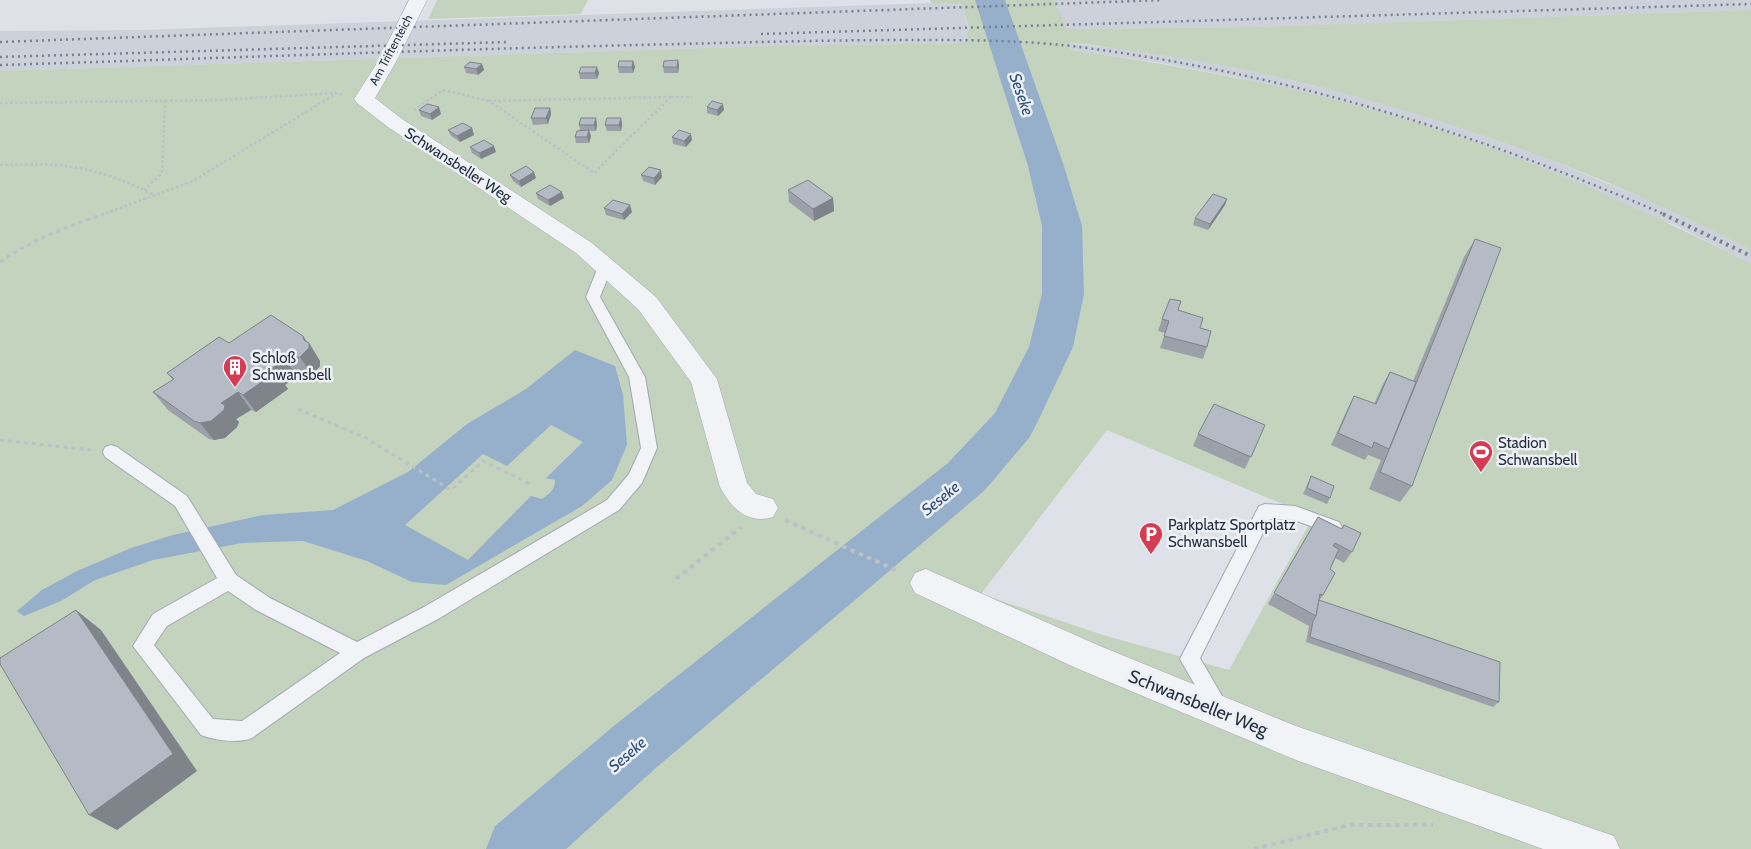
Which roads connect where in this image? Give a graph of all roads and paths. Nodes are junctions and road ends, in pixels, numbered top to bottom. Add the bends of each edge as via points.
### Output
1 (418, 0) edge
2 (337, 93) junction
3 (671, 97) junction
4 (692, 97) dead end
5 (364, 99) junction
6 (165, 100) junction
7 (489, 101) junction
8 (0, 103) edge
9 (395, 123) junction
10 (0, 165) edge
11 (144, 190) junction
12 (157, 196) junction
13 (0, 262) edge
14 (605, 267) junction
15 (298, 409) dead end
16 (0, 440) edge
17 (112, 452) joint
18 (532, 485) dead end
19 (763, 508) dead end
20 (1333, 527) edge
21 (805, 529) dead end
22 (733, 534) dead end
23 (676, 579) dead end
24 (229, 581) junction
25 (926, 584) joint
26 (357, 652) junction
27 (1222, 712) junction
28 (1437, 825) dead end
29 (1254, 849) edge
30 (1601, 849) edge

1 - 5 street, Am Triftenteich
2 - 5 path
2 - 6 path
2 - 12 path via 193,180
3 - 4 path
3 - 7 path
3 - 7 path via 594,174
5 - 9 street, Schwansbeller Weg
6 - 8 path
6 - 11 path via 162,172
7 - 9 path via 443,90
9 - 14 street, Schwansbeller Weg via 584,248
10 - 11 path via 38,163 80,168 115,176
11 - 12 path
12 - 13 path via 78,223 14,252
14 - 19 street, Schwansbeller Weg via 648,303 704,379 734,487 746,503
14 - 26 lane via 593,297 637,378 649,448 636,478 613,506 431,613
15 - 18 path via 366,438 451,490 483,461
16 - 17 path
17 - 24 lane via 182,501
20 - 27 lane via 1295,513 1265,511 1190,659
21 - 25 path
22 - 23 path
24 - 26 lane via 263,604
24 - 26 lane via 160,620 143,646 208,728 245,731
25 - 27 street, Schwansbeller Weg via 1088,657
27 - 30 street, Schwansbeller Weg via 1305,746
28 - 29 path via 1348,825

